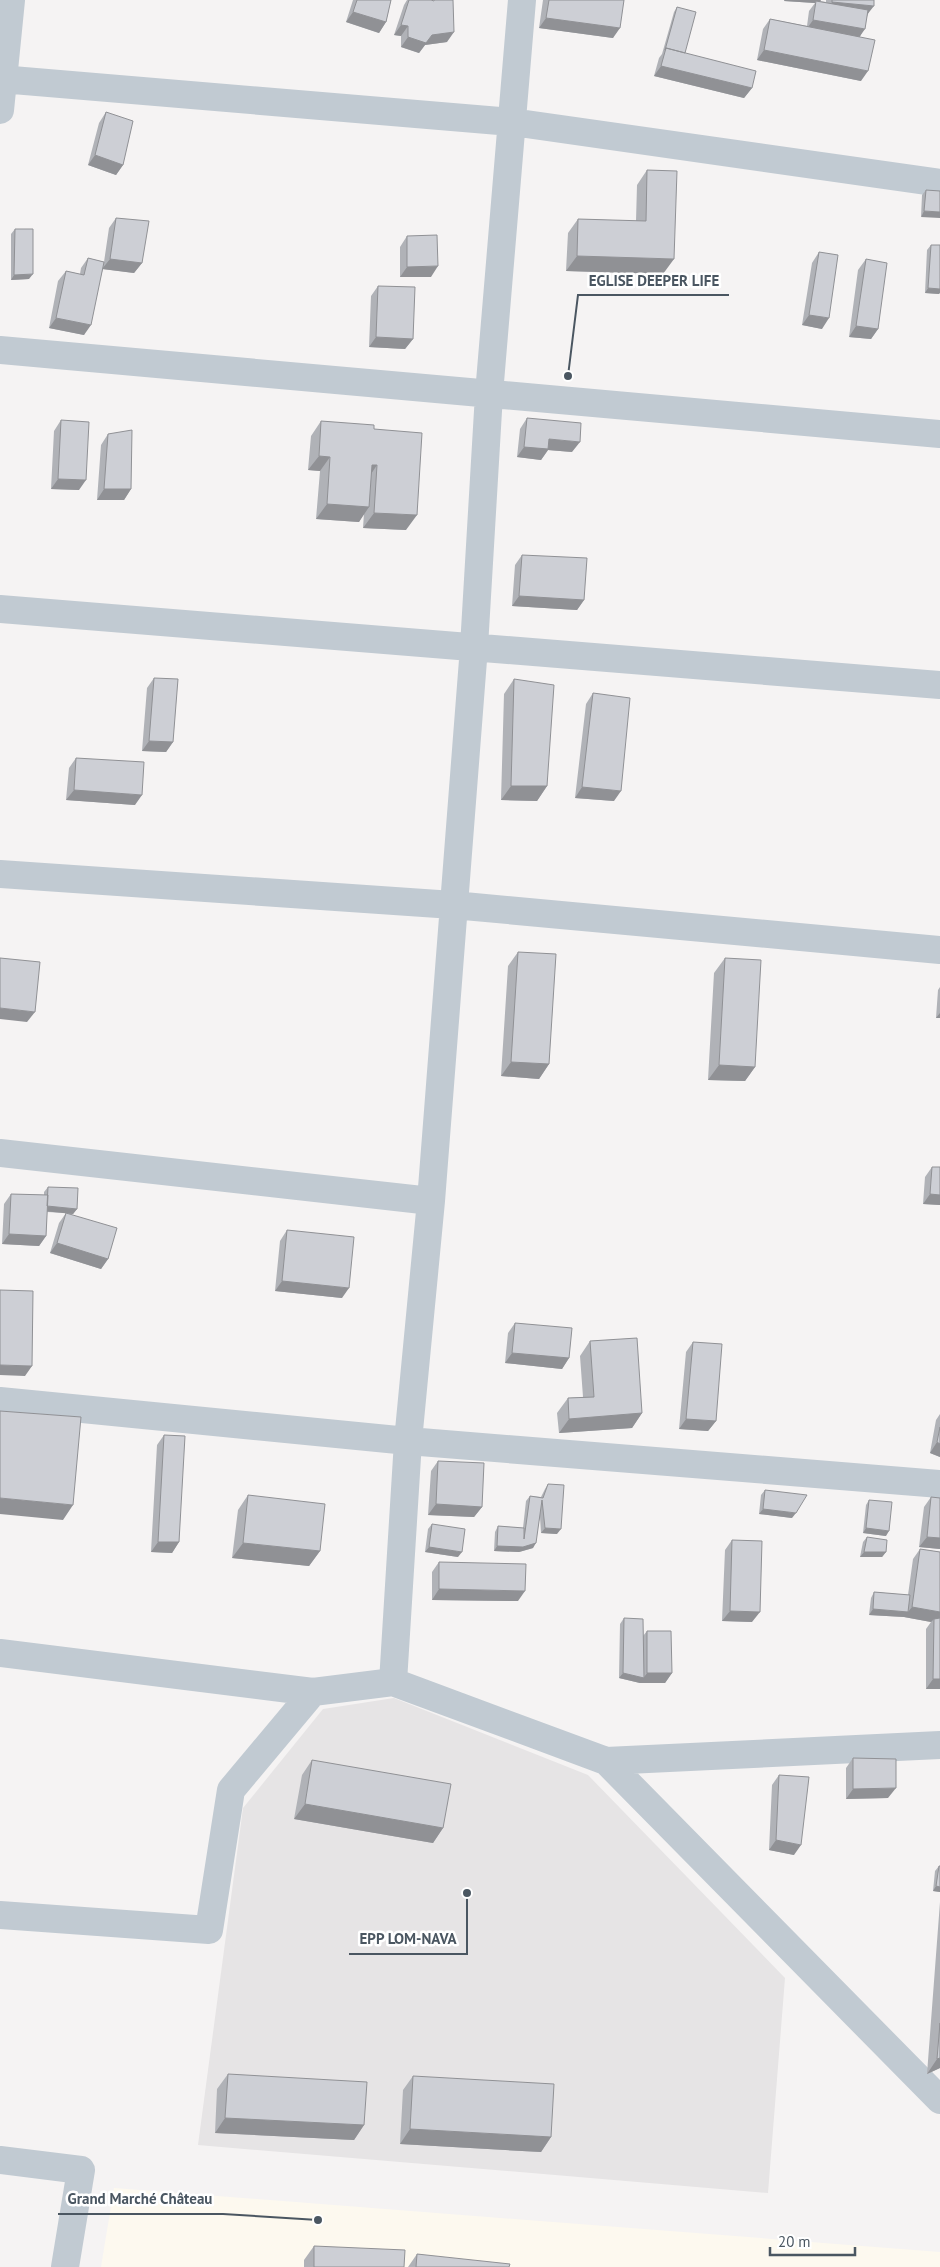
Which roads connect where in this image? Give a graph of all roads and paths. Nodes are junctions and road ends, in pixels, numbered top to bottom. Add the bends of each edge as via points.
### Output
1 (11, 0) edge
2 (522, 0) edge
3 (1, 79) edge
4 (0, 110) edge
5 (512, 122) junction
6 (940, 184) edge
7 (0, 350) edge
8 (489, 394) junction
9 (940, 434) edge
10 (0, 609) edge
11 (474, 647) junction
12 (940, 685) edge
13 (0, 874) edge
14 (453, 906) junction
15 (940, 950) edge
16 (0, 1153) edge
17 (431, 1201) junction
18 (0, 1401) edge
19 (408, 1441) junction
20 (940, 1484) edge
21 (0, 1653) edge
22 (393, 1682) junction
23 (313, 1692) junction
24 (940, 1745) edge
25 (606, 1762) junction
26 (0, 1915) edge
27 (940, 2100) edge
28 (0, 2160) edge
29 (65, 2267) edge

1 - 3 street
2 - 5 street
3 - 4 street
3 - 5 street
5 - 6 street
5 - 8 street
7 - 8 street
8 - 9 street
8 - 11 street
10 - 11 street
11 - 12 street
11 - 14 street
13 - 14 street
14 - 15 street
14 - 17 street
16 - 17 street
17 - 19 street
18 - 19 street
19 - 20 street
19 - 22 street
21 - 23 street
22 - 23 street
22 - 25 street
23 - 26 street via 231,1790 209,1930
24 - 25 street
25 - 27 street
28 - 29 street via 81,2170

